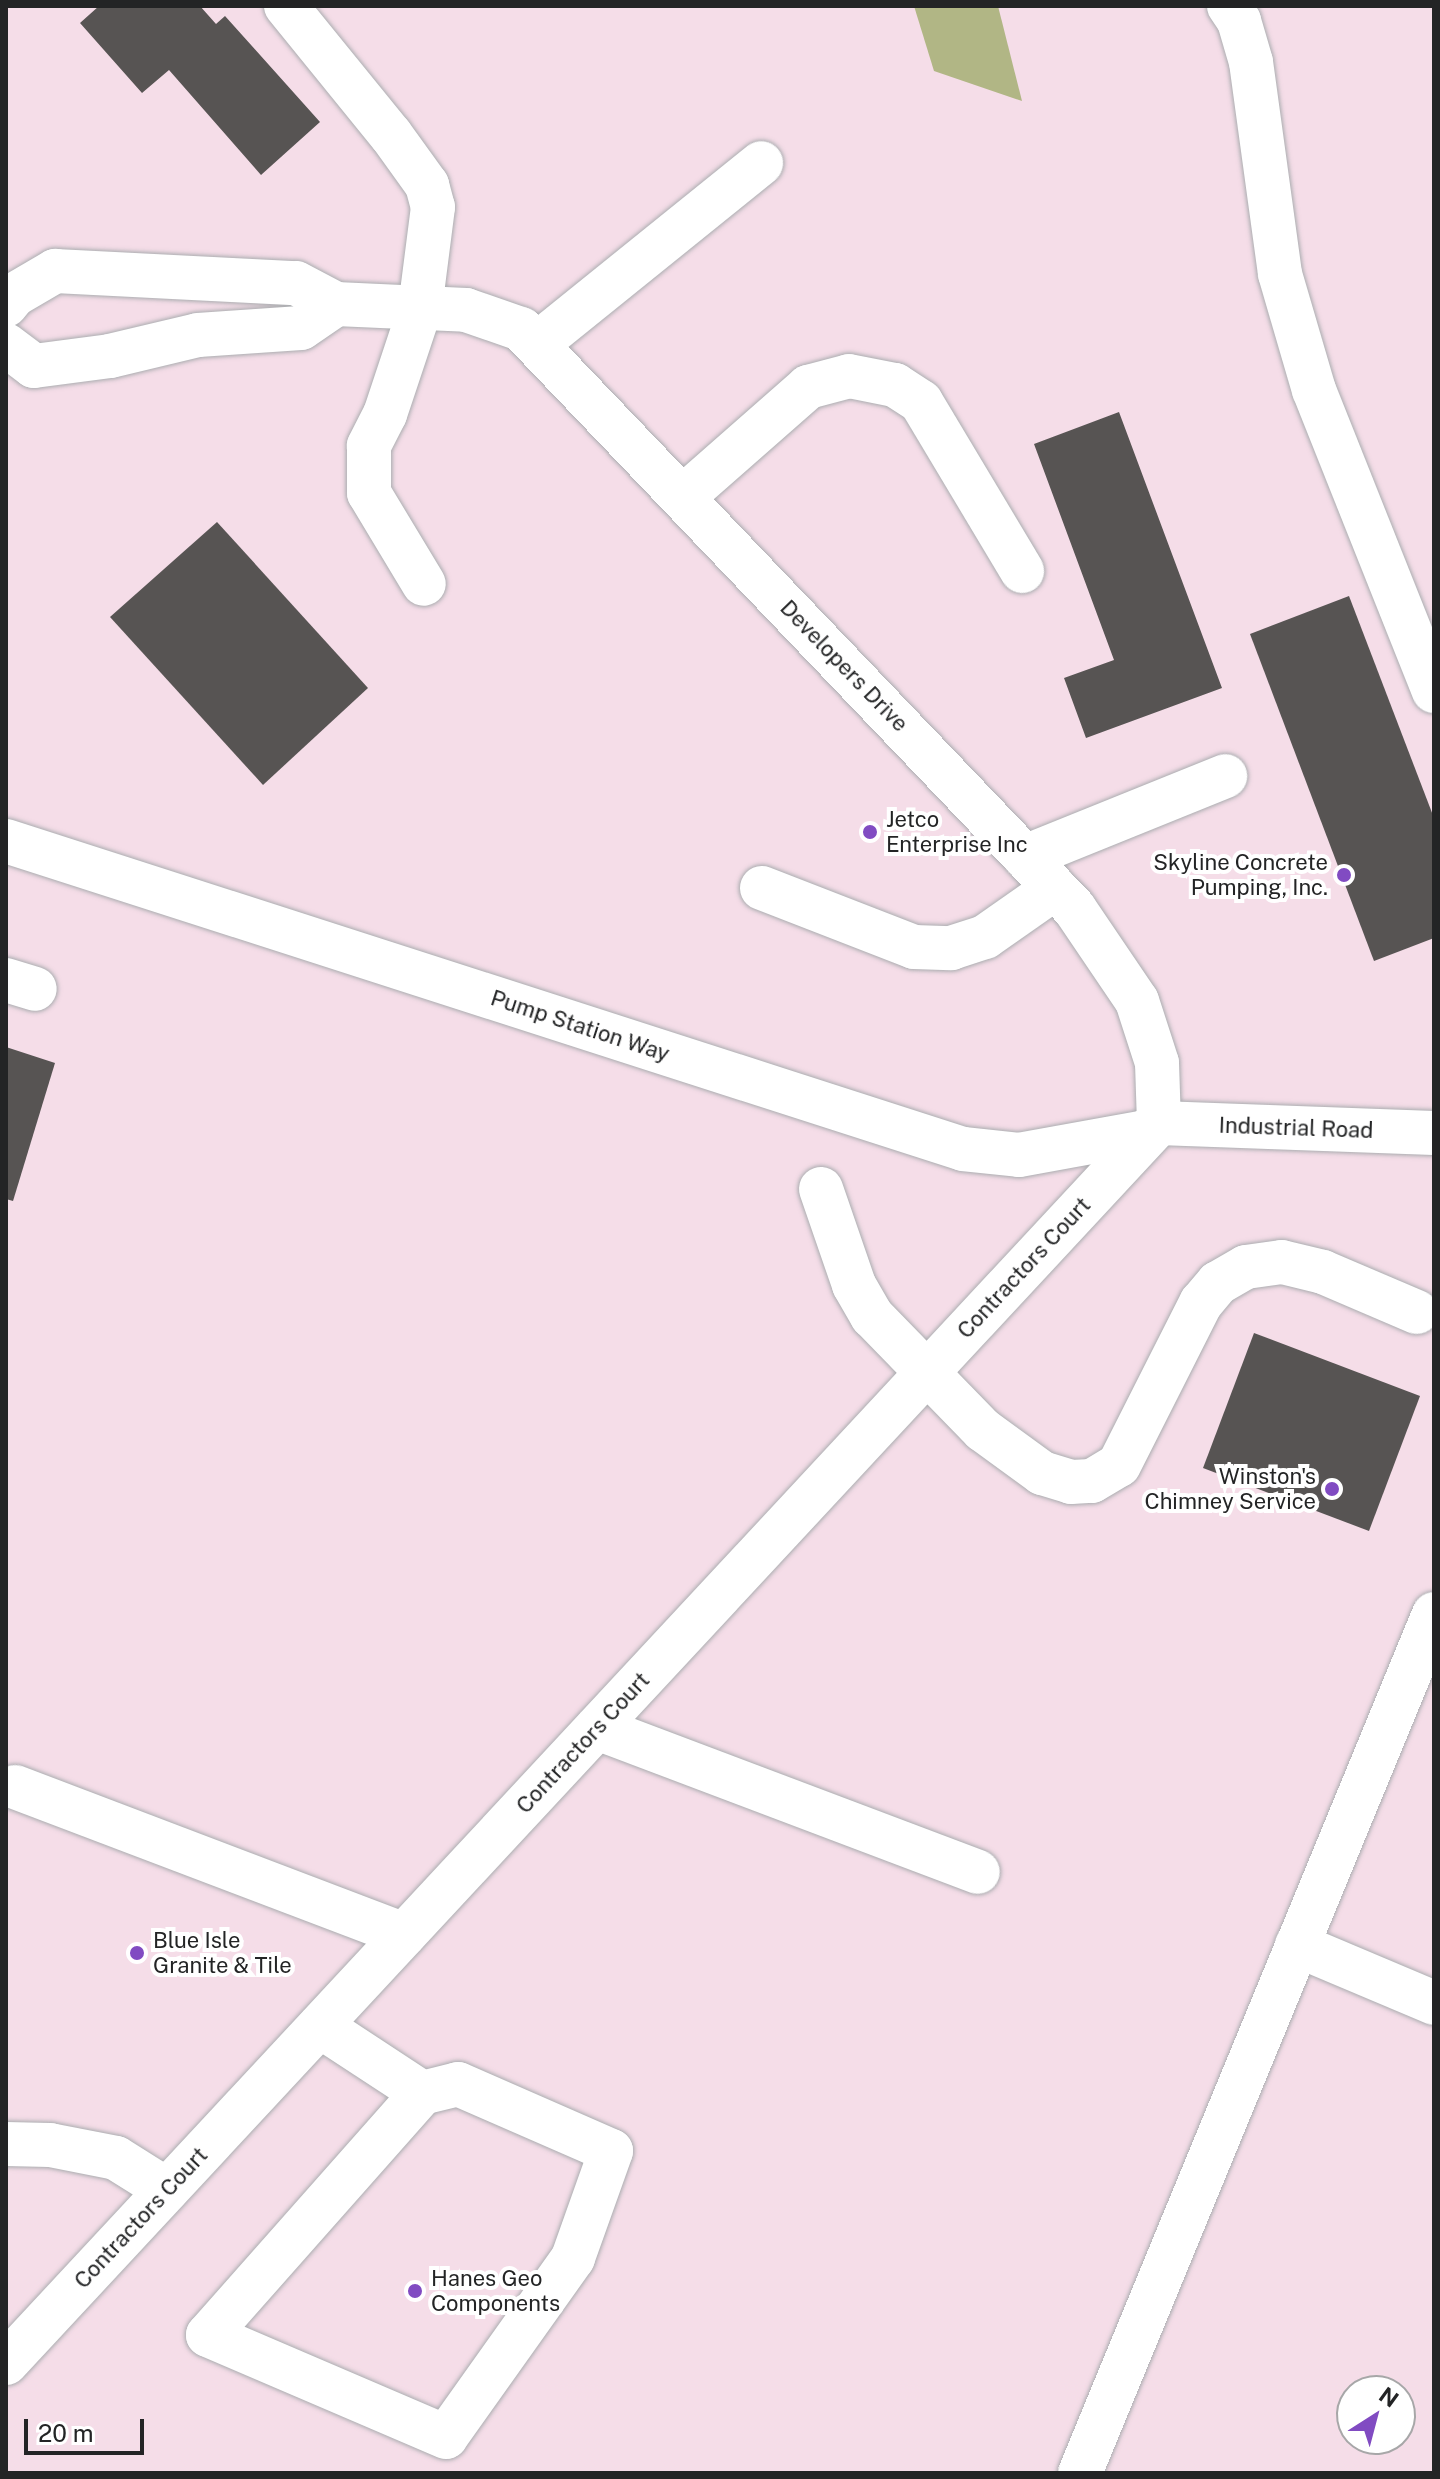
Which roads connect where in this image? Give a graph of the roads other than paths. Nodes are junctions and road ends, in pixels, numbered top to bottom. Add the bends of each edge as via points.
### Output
1 (286, 6) edge
2 (1229, 6) edge
3 (761, 163) dead end
4 (336, 304) junction
5 (6, 305) edge
6 (420, 309) junction
7 (537, 344) junction
8 (6, 345) edge
9 (683, 497) junction
10 (1022, 571) dead end
11 (424, 584) dead end
12 (1434, 691) edge
13 (1225, 776) dead end
14 (6, 841) edge
15 (1025, 857) junction
16 (762, 888) dead end
17 (1055, 888) junction
18 (1159, 1123) junction
19 (1434, 1133) edge
20 (821, 1189) dead end
21 (1417, 1312) dead end
22 (924, 1375) junction
23 (1434, 1614) edge
24 (597, 1728) junction
25 (15, 1787) dead end
26 (978, 1872) dead end
27 (404, 1935) junction
28 (1297, 1945) junction
29 (1434, 2003) edge
30 (320, 2026) junction
31 (422, 2093) junction
32 (6, 2144) edge
33 (167, 2190) junction
34 (6, 2363) edge
35 (1080, 2473) edge

1 - 6 street via 427,185 432,238
2 - 12 street via 1251,62 1280,274 1309,376
3 - 7 street
4 - 5 street via 296,283 55,271
4 - 6 street, Developers Drive
4 - 8 street via 301,328 198,335 110,356 34,366
6 - 7 street, Developers Drive via 491,316 521,329
6 - 11 street via 369,446 369,493
7 - 9 street, Developers Drive
9 - 10 street via 808,387 849,376 895,385 921,402
9 - 15 street, Developers Drive
13 - 15 street
14 - 18 street, Pump Station Way via 963,1149 1019,1155 1145,1132
15 - 17 street, Developers Drive
16 - 17 street via 914,947 951,948 985,937
17 - 18 street, Developers Drive via 1100,941 1137,1001 1157,1063
18 - 19 street, Industrial Road
18 - 22 street, Contractors Court
20 - 22 street via 854,1285 872,1316
21 - 22 street via 1323,1272 1282,1262 1246,1267 1218,1283 1201,1303 1119,1465 1092,1481 1071,1482 1042,1473 983,1430
22 - 24 street, Contractors Court
23 - 28 street
24 - 26 street
24 - 27 street, Contractors Court
25 - 27 street
27 - 30 street, Contractors Court
28 - 29 street
28 - 35 street
30 - 31 street
30 - 33 street, Contractors Court
31 - 31 street via 458,2084 611,2151 573,2258 446,2437 208,2335
32 - 33 street via 50,2145 116,2158
33 - 34 street, Contractors Court

